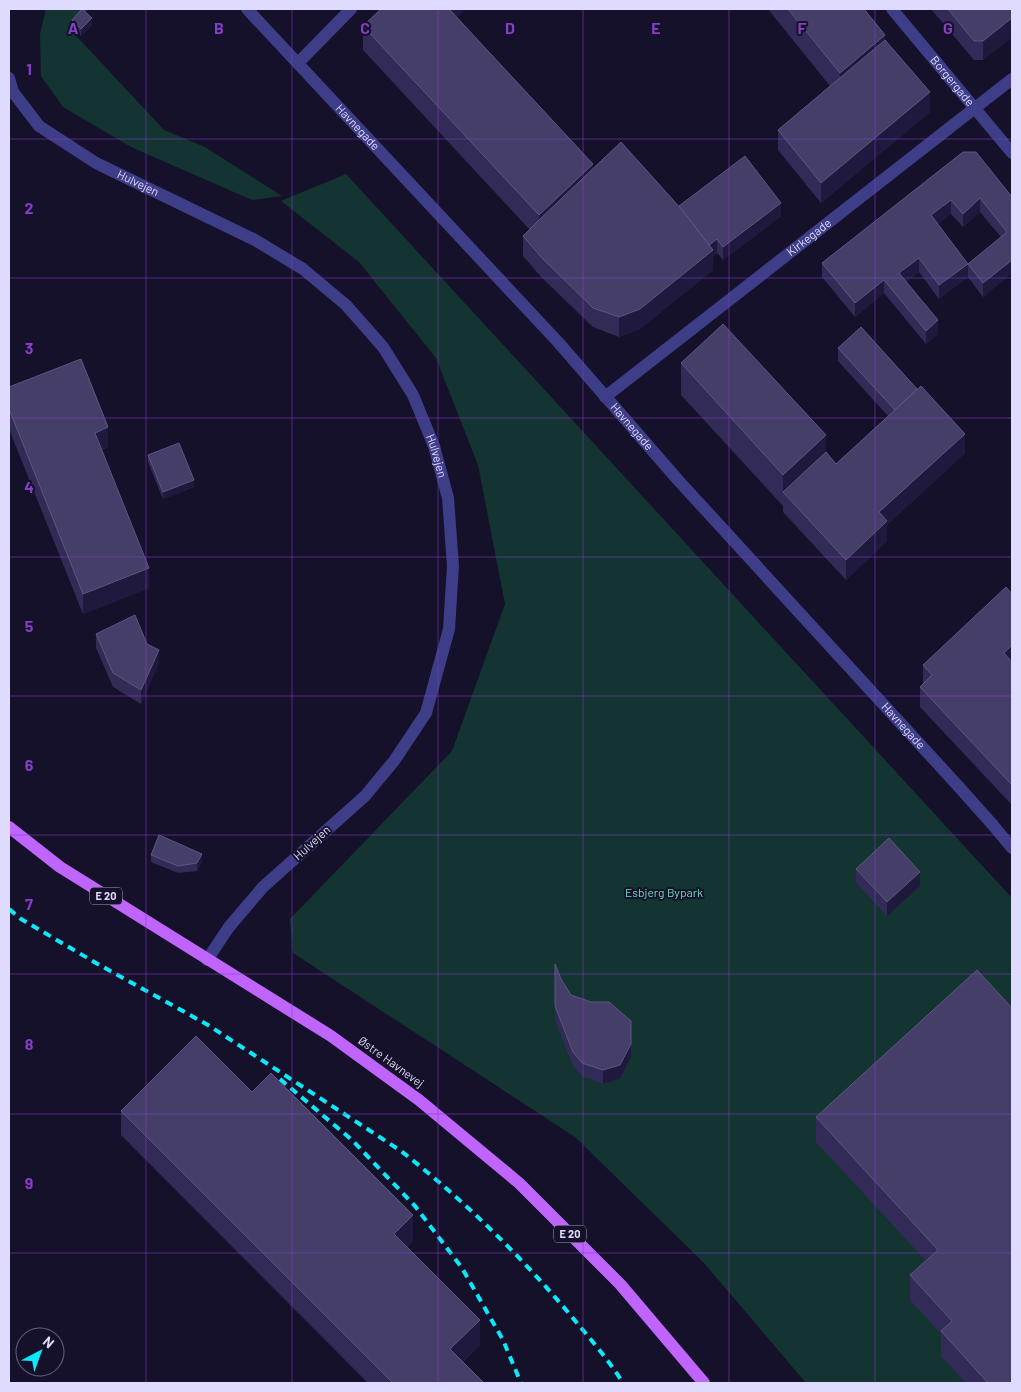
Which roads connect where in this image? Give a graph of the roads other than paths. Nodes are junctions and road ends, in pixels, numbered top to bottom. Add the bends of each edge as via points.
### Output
1 (247, 9) edge
2 (351, 9) edge
3 (892, 9) edge
4 (298, 63) junction
5 (9, 78) edge
6 (1012, 79) edge
7 (975, 108) junction
8 (1012, 153) edge
9 (605, 397) junction
10 (9, 827) edge
11 (1012, 848) edge
12 (207, 960) junction
13 (704, 1383) edge

1 - 4 street, Havnegade
2 - 4 street
3 - 7 street, Borgergade
4 - 9 street, Havnegade via 558,342
5 - 12 street, Hulvejen via 13,92 39,126 96,163 255,240 303,269 346,305 383,347 413,395 434,446 448,498 453,566 449,629 426,712 394,761 365,796 263,887
6 - 7 street, Kirkegade
7 - 8 street, Borgergade
7 - 9 street, Kirkegade
9 - 11 street, Havnegade
10 - 12 main road, Østre Havnevej / E 20 via 60,868
12 - 13 main road, Østre Havnevej / E 20 via 331,1036 419,1100 519,1183 620,1284

